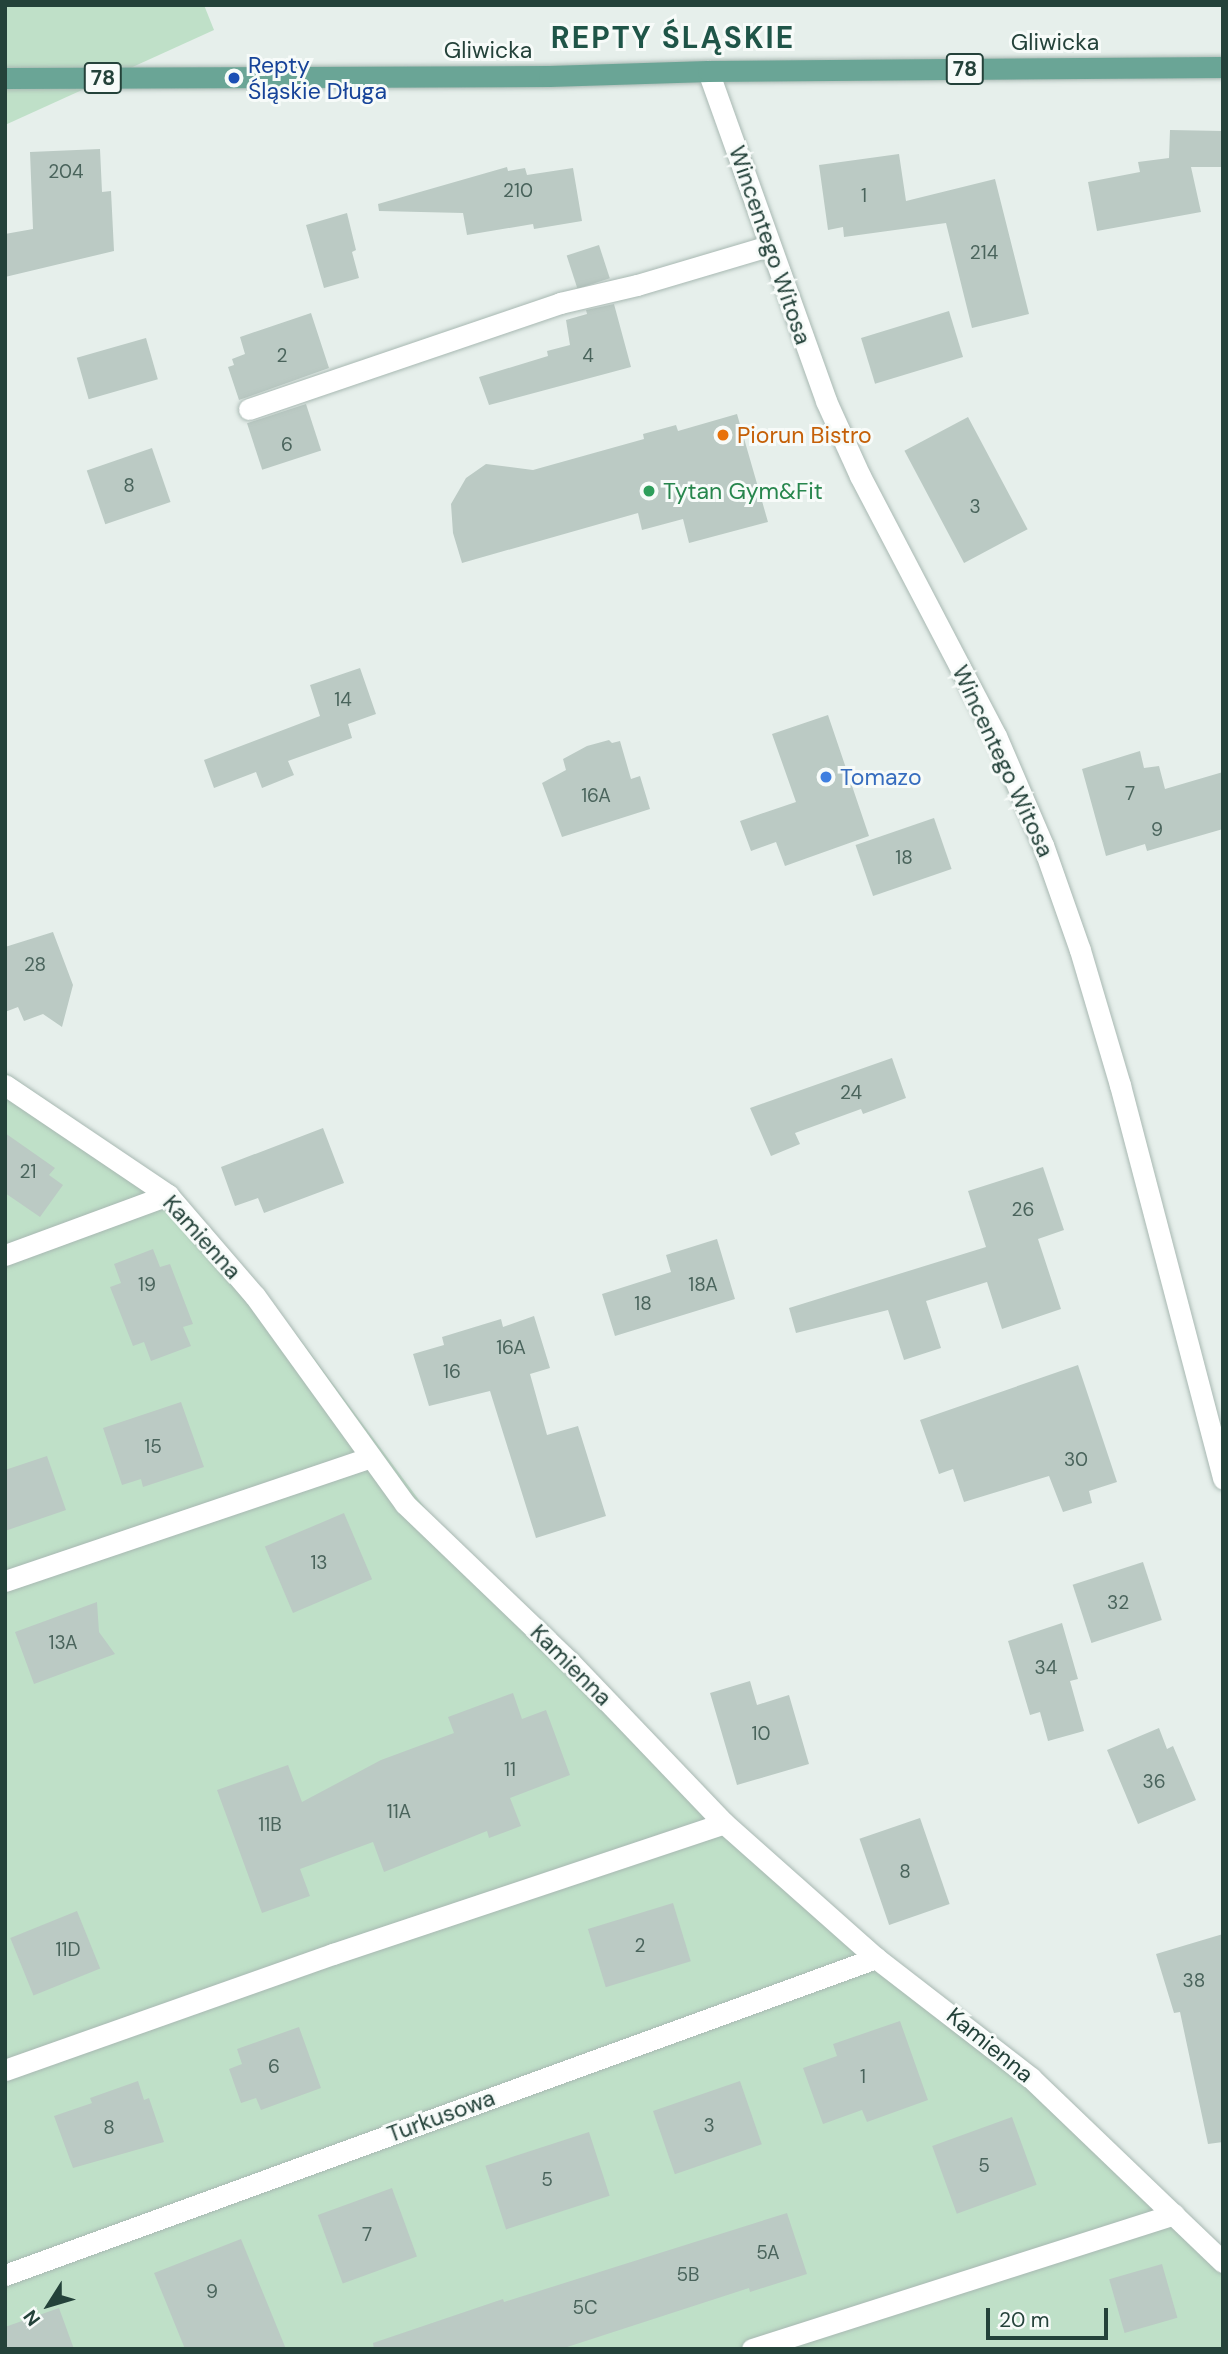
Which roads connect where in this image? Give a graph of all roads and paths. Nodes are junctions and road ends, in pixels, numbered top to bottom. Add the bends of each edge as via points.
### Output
1 (1223, 67) edge
2 (708, 71) junction
3 (5, 78) edge
4 (769, 246) junction
5 (249, 409) dead end
6 (5, 1085) edge
7 (168, 1195) junction
8 (5, 1255) edge
9 (371, 1457) junction
10 (1223, 1479) edge
11 (5, 1581) edge
12 (724, 1823) junction
13 (876, 1958) junction
14 (5, 2070) edge
15 (1174, 2214) junction
16 (1223, 2262) edge
17 (5, 2275) edge
18 (752, 2349) edge

1 - 2 main road, Gliwicka / 78
2 - 3 main road, Gliwicka / 78
2 - 4 street, Wincentego Witosa
4 - 5 street via 560,303
4 - 10 street, Wincentego Witosa via 826,401 860,476 996,736 1043,845 1120,1085
6 - 7 street, Kamienna
7 - 8 street
7 - 9 street, Kamienna via 255,1296
9 - 11 street
9 - 12 street, Kamienna via 405,1504 570,1662
12 - 13 street, Kamienna
12 - 14 street
13 - 15 street, Kamienna via 1031,2078
13 - 17 street, Turkusowa
15 - 16 street, Kamienna
15 - 18 street

